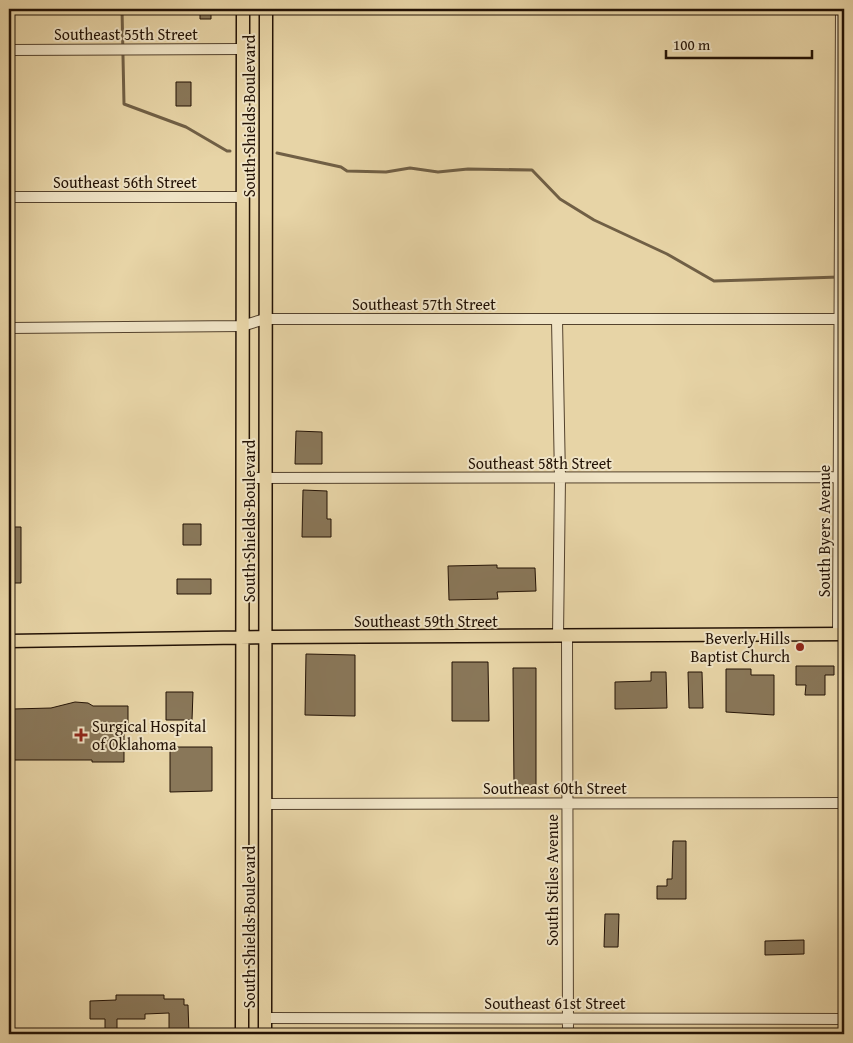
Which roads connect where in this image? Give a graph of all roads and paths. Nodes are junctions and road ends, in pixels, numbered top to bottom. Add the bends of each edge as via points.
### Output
1 (242, 9) edge
2 (266, 9) edge
3 (840, 9) edge
4 (842, 45) edge
5 (242, 49) junction
6 (9, 50) edge
7 (242, 197) junction
8 (9, 198) edge
9 (265, 319) junction
10 (840, 319) junction
11 (557, 320) junction
12 (242, 326) junction
13 (9, 328) edge
14 (839, 477) junction
15 (242, 478) junction
16 (265, 478) junction
17 (560, 478) junction
18 (841, 634) edge
19 (563, 636) junction
20 (265, 637) junction
21 (242, 638) junction
22 (9, 641) edge
23 (567, 803) junction
24 (844, 803) edge
25 (265, 804) junction
26 (242, 937) junction
27 (265, 937) junction
28 (568, 1017) junction
29 (265, 1018) junction
30 (844, 1018) edge
31 (242, 1034) edge
32 (265, 1034) edge
33 (568, 1034) edge

1 - 5 main road, South Shields Boulevard
2 - 9 main road, South Shields Boulevard
3 - 4 street, South Byers Avenue
4 - 10 street, South Byers Avenue
5 - 6 street, Southeast 55th Street
5 - 7 main road, South Shields Boulevard
7 - 8 street, Southeast 56th Street
7 - 12 main road, South Shields Boulevard
9 - 11 street, Southeast 57th Street
9 - 12 street, Southeast 57th Street
9 - 16 main road, South Shields Boulevard
10 - 11 street, Southeast 57th Street
10 - 14 street, South Byers Avenue
11 - 17 street, South Stiles Avenue
12 - 13 street, Southeast 57th Street
12 - 15 main road, South Shields Boulevard
14 - 17 street, Southeast 58th Street
14 - 18 street, South Byers Avenue
15 - 16 street, Southeast 58th Street
15 - 21 main road, South Shields Boulevard
16 - 17 street, Southeast 58th Street
16 - 20 main road, South Shields Boulevard
17 - 19 street, South Stiles Avenue
18 - 19 main road, Southeast 59th Street
19 - 20 main road, Southeast 59th Street
19 - 23 street, South Stiles Avenue
20 - 21 main road, Southeast 59th Street
20 - 25 main road, South Shields Boulevard
21 - 22 main road, Southeast 59th Street
21 - 26 main road, South Shields Boulevard
23 - 24 street, Southeast 60th Street
23 - 25 street, Southeast 60th Street
23 - 28 street, South Stiles Avenue
25 - 27 main road, South Shields Boulevard
26 - 27 main road
26 - 31 main road, South Shields Boulevard
27 - 29 main road, South Shields Boulevard
28 - 29 street, Southeast 61st Street
28 - 30 street, Southeast 61st Street
28 - 33 street, South Stiles Avenue
29 - 32 main road, South Shields Boulevard

